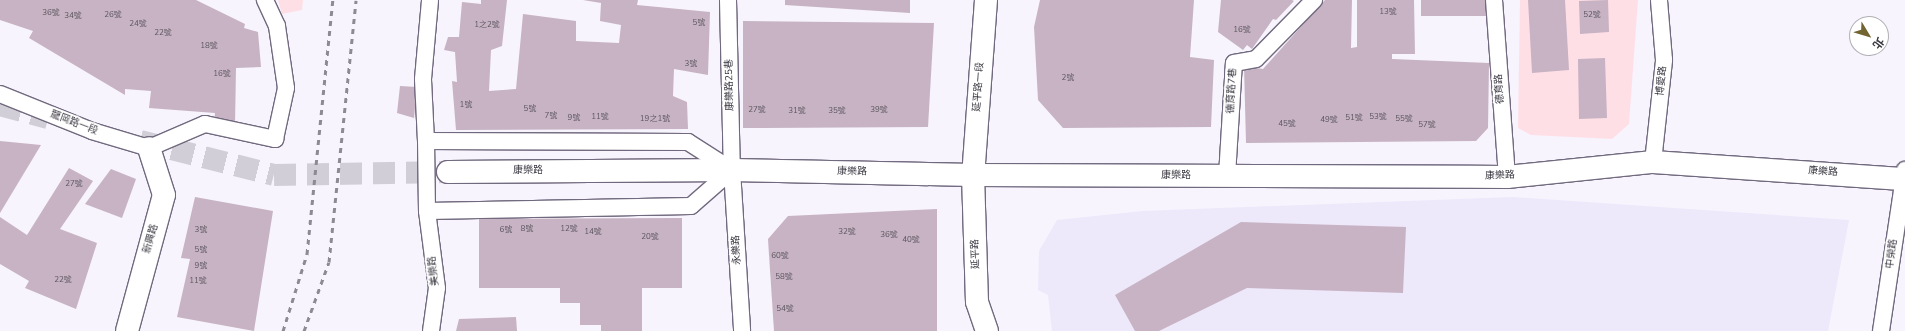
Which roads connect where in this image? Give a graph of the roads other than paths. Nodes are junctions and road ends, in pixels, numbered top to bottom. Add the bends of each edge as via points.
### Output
1 (265, 0) edge
2 (430, 0) edge
3 (728, 0) edge
4 (986, 0) edge
5 (1314, 0) edge
6 (1494, 0) edge
7 (1659, 0) edge
8 (0, 94) edge
9 (426, 141) junction
10 (149, 148) junction
11 (1653, 162) junction
12 (732, 170) junction
13 (448, 172) tunnel mouth
14 (973, 175) junction
15 (1904, 175) edge
16 (1227, 176) junction
17 (1507, 177) junction
18 (427, 210) junction
19 (126, 331) edge
20 (431, 331) edge
21 (742, 331) edge
22 (987, 331) edge
23 (1882, 331) edge

1 - 10 lane via 277,26 286,88 275,139 205,124
2 - 9 lane, 美樂路 via 423,79
3 - 12 lane, 康樂路25巷
4 - 14 street, 延平路一段
5 - 16 lane, 德育路7巷 via 1256,59 1234,63
6 - 17 lane, 德育路
7 - 11 lane, 博愛路 via 1664,60
8 - 10 lane, 龍岡路一段 via 92,130
9 - 12 lane via 688,142
9 - 18 lane, 美樂路
10 - 19 street, 新興路 via 164,195
11 - 15 street, 康樂路
11 - 17 street, 康樂路
12 - 13 street, 康樂路
12 - 14 street, 康樂路
12 - 18 lane via 691,206
12 - 21 lane, 永樂路
14 - 16 street, 康樂路
14 - 22 street, 延平路 via 977,302
15 - 23 lane, 中榮路
16 - 17 street, 康樂路
18 - 20 lane, 美樂路 via 437,288

